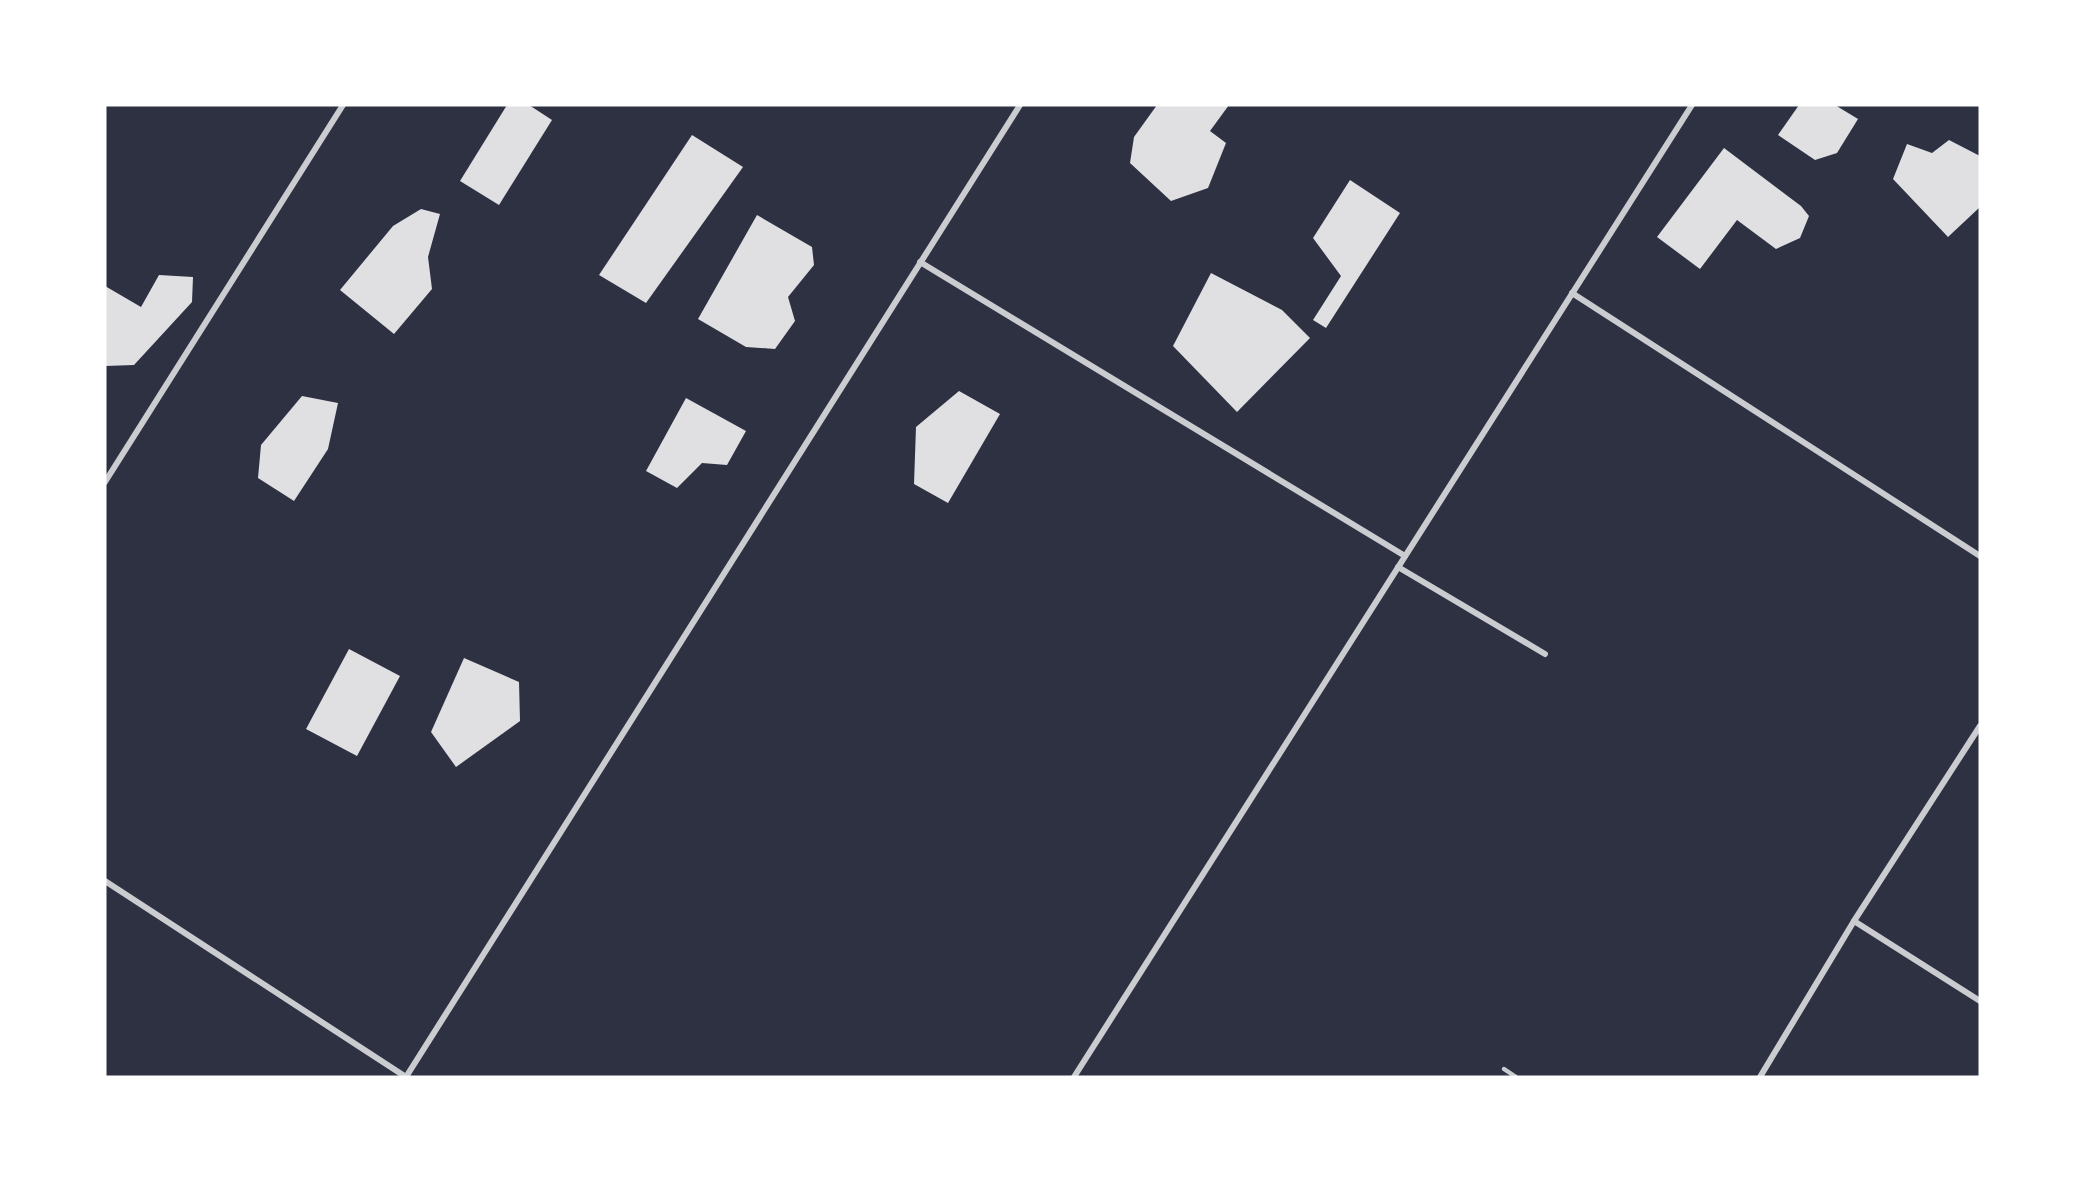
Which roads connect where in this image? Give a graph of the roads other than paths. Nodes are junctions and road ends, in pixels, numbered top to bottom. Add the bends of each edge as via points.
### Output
1 (343, 105) edge
2 (1020, 105) edge
3 (1692, 105) edge
4 (920, 262) junction
5 (1572, 293) junction
6 (105, 482) edge
7 (1405, 556) junction
8 (1980, 556) edge
9 (1398, 567) junction
10 (1545, 654) dead end
11 (1980, 726) edge
12 (105, 881) edge
13 (1854, 921) junction
14 (1980, 1001) edge
15 (1503, 1069) dead end
16 (406, 1077) edge
17 (1074, 1077) edge
18 (1516, 1077) edge
19 (1760, 1077) edge

1 - 6 street
2 - 4 street
3 - 5 street
4 - 7 street
4 - 16 street
5 - 7 street
5 - 8 street
7 - 9 street
9 - 10 street
9 - 17 street
11 - 13 street
12 - 16 street
13 - 14 street
13 - 19 street
15 - 18 lane

